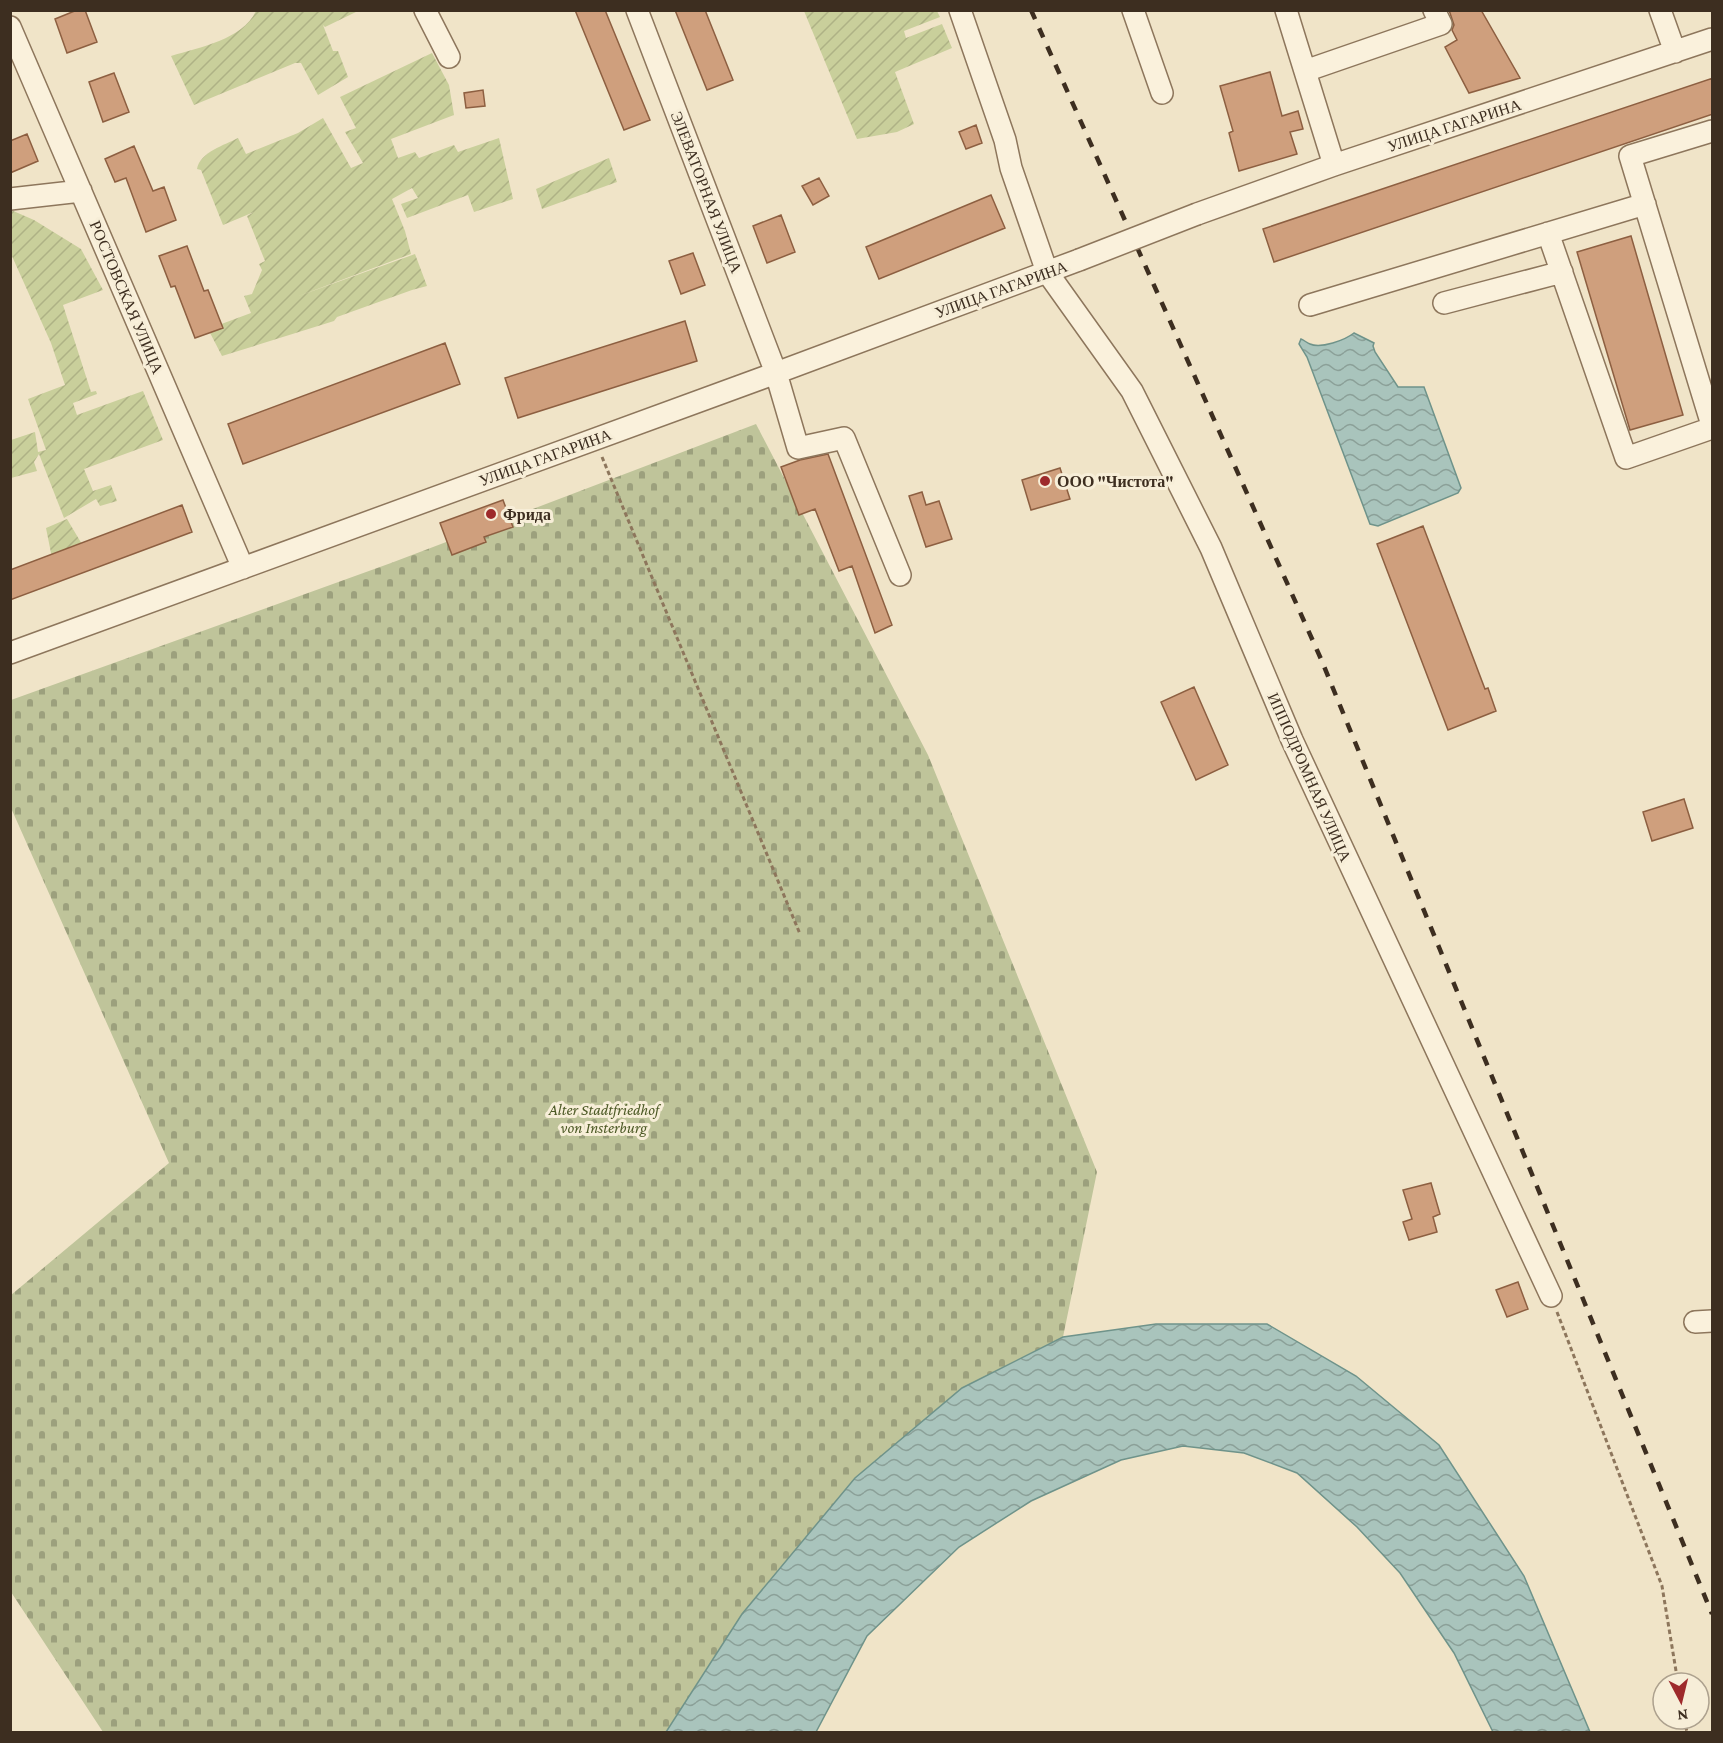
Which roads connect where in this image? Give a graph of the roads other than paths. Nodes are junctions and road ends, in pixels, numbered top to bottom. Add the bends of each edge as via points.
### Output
1 (426, 10) edge
2 (637, 10) edge
3 (960, 10) edge
4 (1133, 10) edge
5 (1286, 10) edge
6 (1434, 10) edge
7 (1660, 10) edge
8 (10, 27) edge
9 (1713, 39) edge
10 (1675, 52) junction
11 (449, 57) dead end
12 (1305, 71) junction
13 (1162, 93) dead end
14 (1713, 131) edge
15 (1334, 165) junction
16 (81, 191) junction
17 (10, 199) edge
18 (1645, 204) junction
19 (1548, 233) junction
20 (1047, 272) junction
21 (1562, 272) junction
22 (1444, 303) dead end
23 (1310, 306) dead end
24 (776, 373) junction
25 (1713, 427) edge
26 (243, 568) junction
27 (900, 574) dead end
28 (10, 653) edge
29 (1551, 1296) road end

1 - 11 street
2 - 24 street, ЭЛЕВАТОРНАЯ УЛИЦА
3 - 20 street, ИППОДРОМНАЯ УЛИЦА
4 - 13 street
5 - 12 street
6 - 12 street via 1441,24
7 - 10 street
8 - 16 street, РОСТОВСКАЯ УЛИЦА
9 - 10 street, УЛИЦА ГАГАРИНА
10 - 15 street, УЛИЦА ГАГАРИНА
12 - 15 street
14 - 18 street via 1630,156
15 - 20 street, УЛИЦА ГАГАРИНА, bridge
16 - 17 street
16 - 26 street, РОСТОВСКАЯ УЛИЦА
18 - 19 street
18 - 25 street
19 - 21 street
19 - 23 street
20 - 24 street, УЛИЦА ГАГАРИНА
20 - 29 street, ИППОДРОМНАЯ УЛИЦА via 1132,391 1211,548 1292,740
21 - 22 street
21 - 25 street via 1626,458
24 - 26 street, УЛИЦА ГАГАРИНА
24 - 27 street, ЭЛЕВАТОРНАЯ УЛИЦА via 798,448 844,438
26 - 28 street, УЛИЦА ГАГАРИНА

